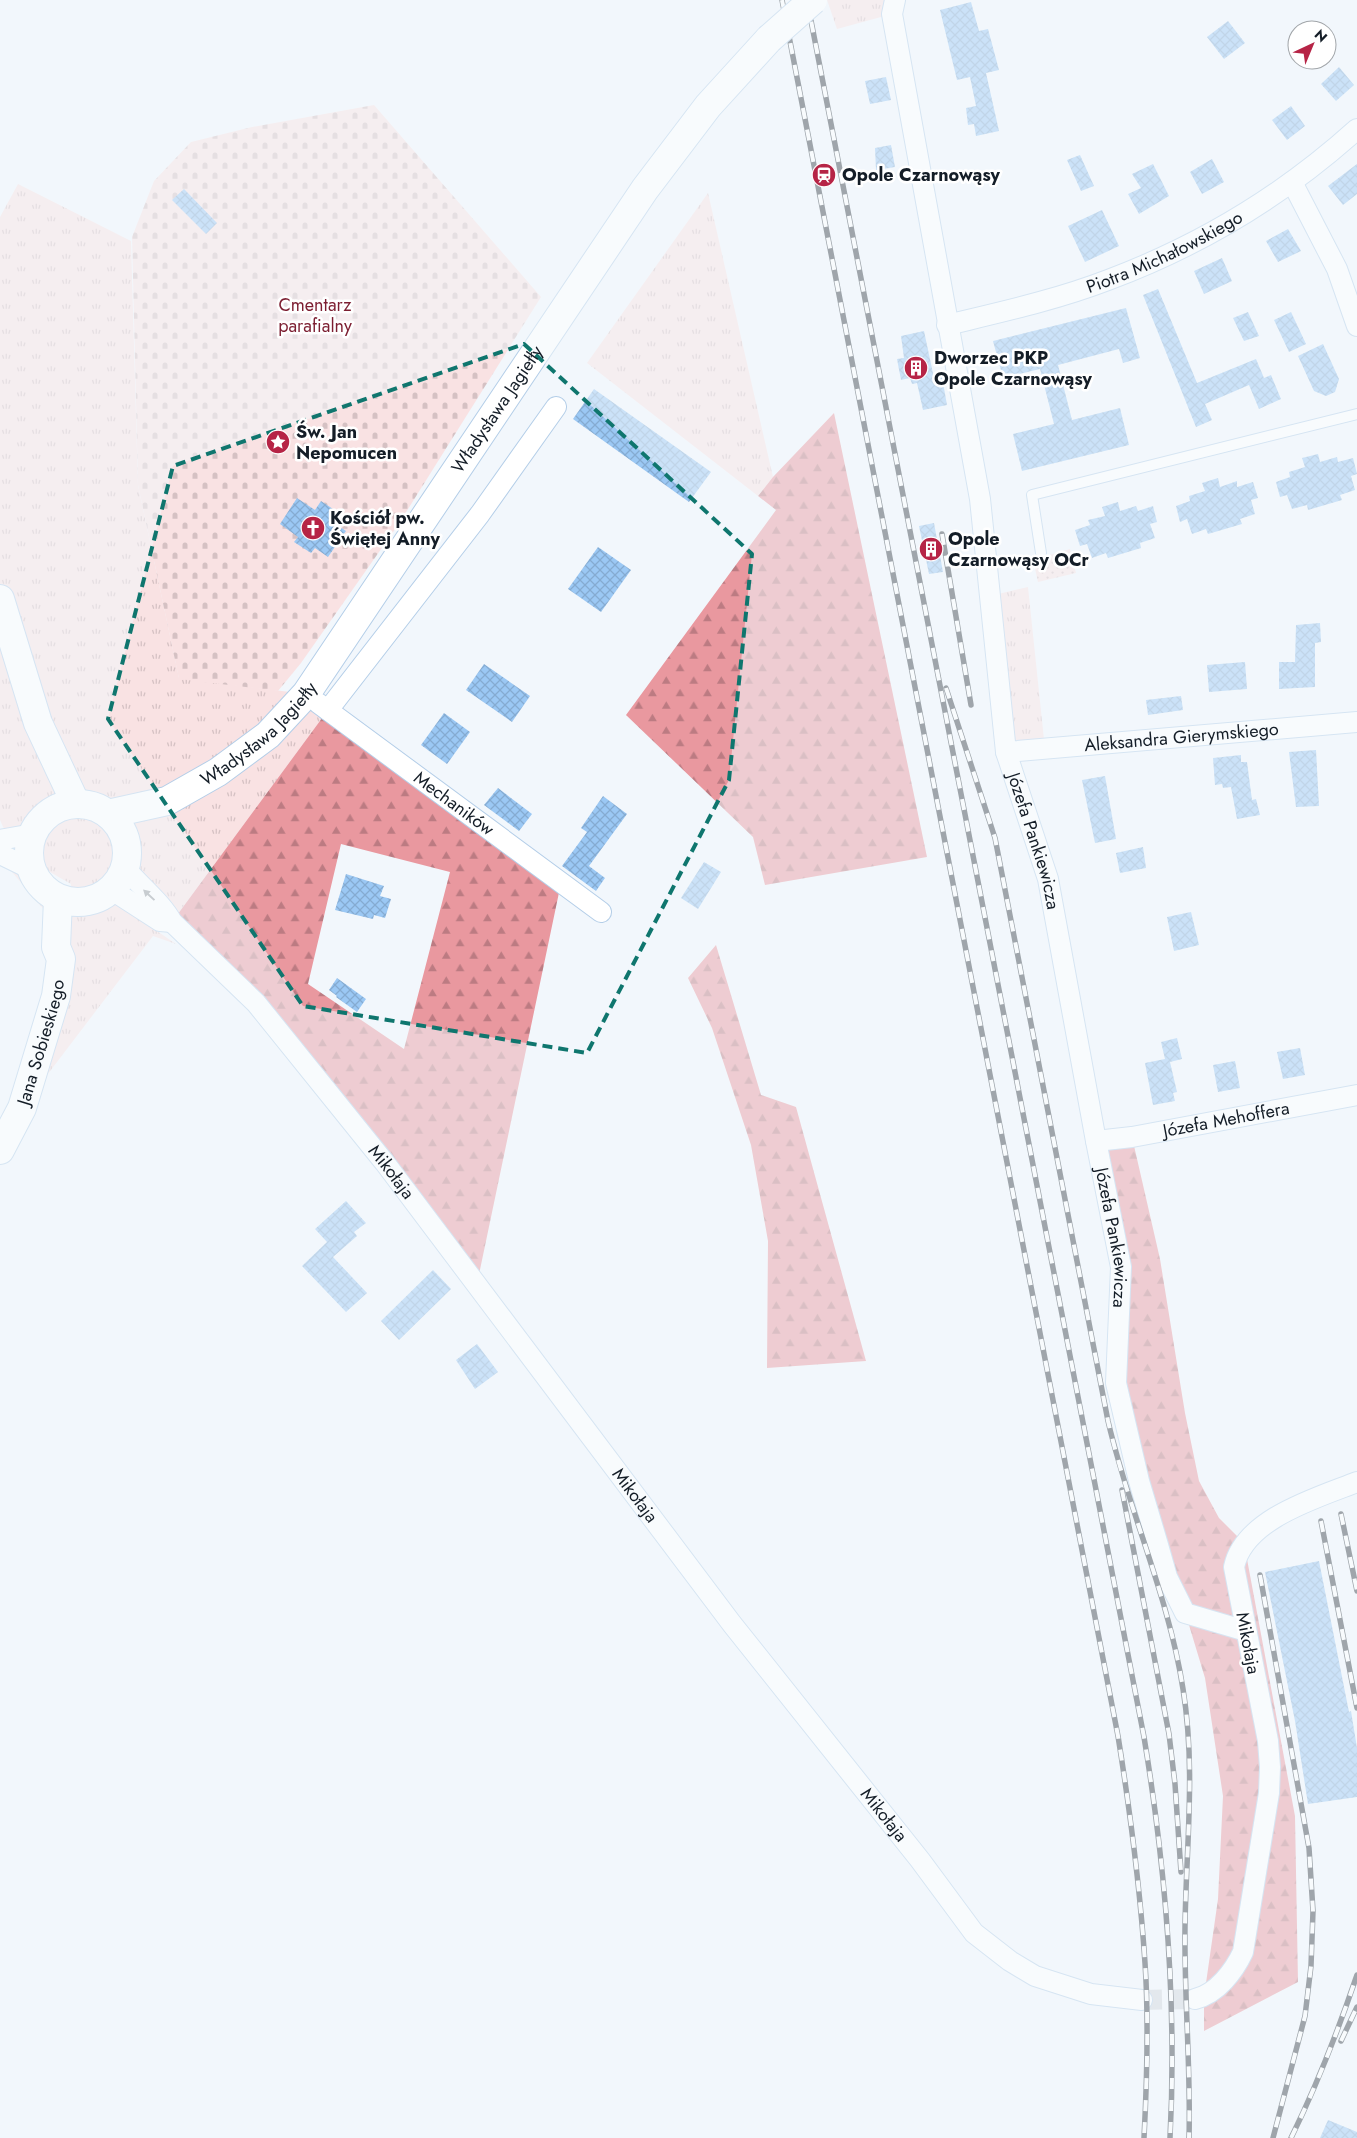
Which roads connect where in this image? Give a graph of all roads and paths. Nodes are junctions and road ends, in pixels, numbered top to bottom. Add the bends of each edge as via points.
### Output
1 (812, 0) edge
2 (895, 0) edge
3 (1357, 129) edge
4 (1292, 182) junction
5 (947, 325) junction
6 (1357, 326) edge
7 (556, 407) dead end
8 (1357, 414) edge
9 (1041, 552) dead end
10 (0, 599) edge
11 (306, 694) junction
12 (328, 710) junction
13 (1357, 722) edge
14 (38, 723) junction
15 (1006, 752) junction
16 (167, 801) junction
17 (76, 804) junction
18 (50, 812) junction
19 (108, 814) junction
20 (33, 834) junction
21 (0, 840) edge
22 (0, 854) edge
23 (31, 868) junction
24 (121, 868) junction
25 (70, 901) junction
26 (601, 912) dead end
27 (1357, 1095) edge
28 (1096, 1141) junction
29 (0, 1150) edge
30 (1357, 1482) edge
31 (1246, 1631) junction
32 (1195, 1999) tunnel mouth
33 (1142, 2000) tunnel mouth

1 - 11 street, Władysława Jagiełły, bridge via 769,39 708,106 645,189
2 - 5 street, Józefa Pankiewicza via 892,14
3 - 4 street, Piotra Michałowskiego via 1320,163
4 - 5 street, Piotra Michałowskiego via 1202,237 1150,264 1071,293
4 - 6 street via 1337,269
5 - 15 street, Józefa Pankiewicza via 980,499
7 - 12 street via 480,514
8 - 9 lane via 1032,495
10 - 14 street
11 - 12 street, Mechaników
11 - 16 street, Władysława Jagiełły via 268,736 218,772
12 - 26 street, Mechaników
13 - 15 street, Aleksandra Gierymskiego
14 - 17 street
14 - 18 street
15 - 28 street, Józefa Pankiewicza via 1048,879
16 - 19 street, Władysława Jagiełły
16 - 24 street, Władysława Jagiełły
17 - 18 street
17 - 19 street via 93,806
18 - 20 street
19 - 24 street via 117,823
20 - 21 street
20 - 23 street via 29,845
22 - 23 street
23 - 25 street via 46,891
24 - 25 street via 98,899
24 - 33 street, Mikołaja via 160,922 172,922 256,1003 379,1156 732,1624 974,1933 1035,1976 1091,1994
25 - 29 street, Jana Sobieskiego via 56,947 61,959 56,996 22,1108
27 - 28 street, Józefa Mehoffera
28 - 31 street, Józefa Pankiewicza via 1121,1267 1116,1382 1139,1481 1167,1577 1185,1614
30 - 31 street, Mikołaja via 1280,1515 1244,1543 1234,1567
31 - 32 street, Mikołaja via 1268,1741 1269,1793 1244,1952 1226,1979 1204,1997

